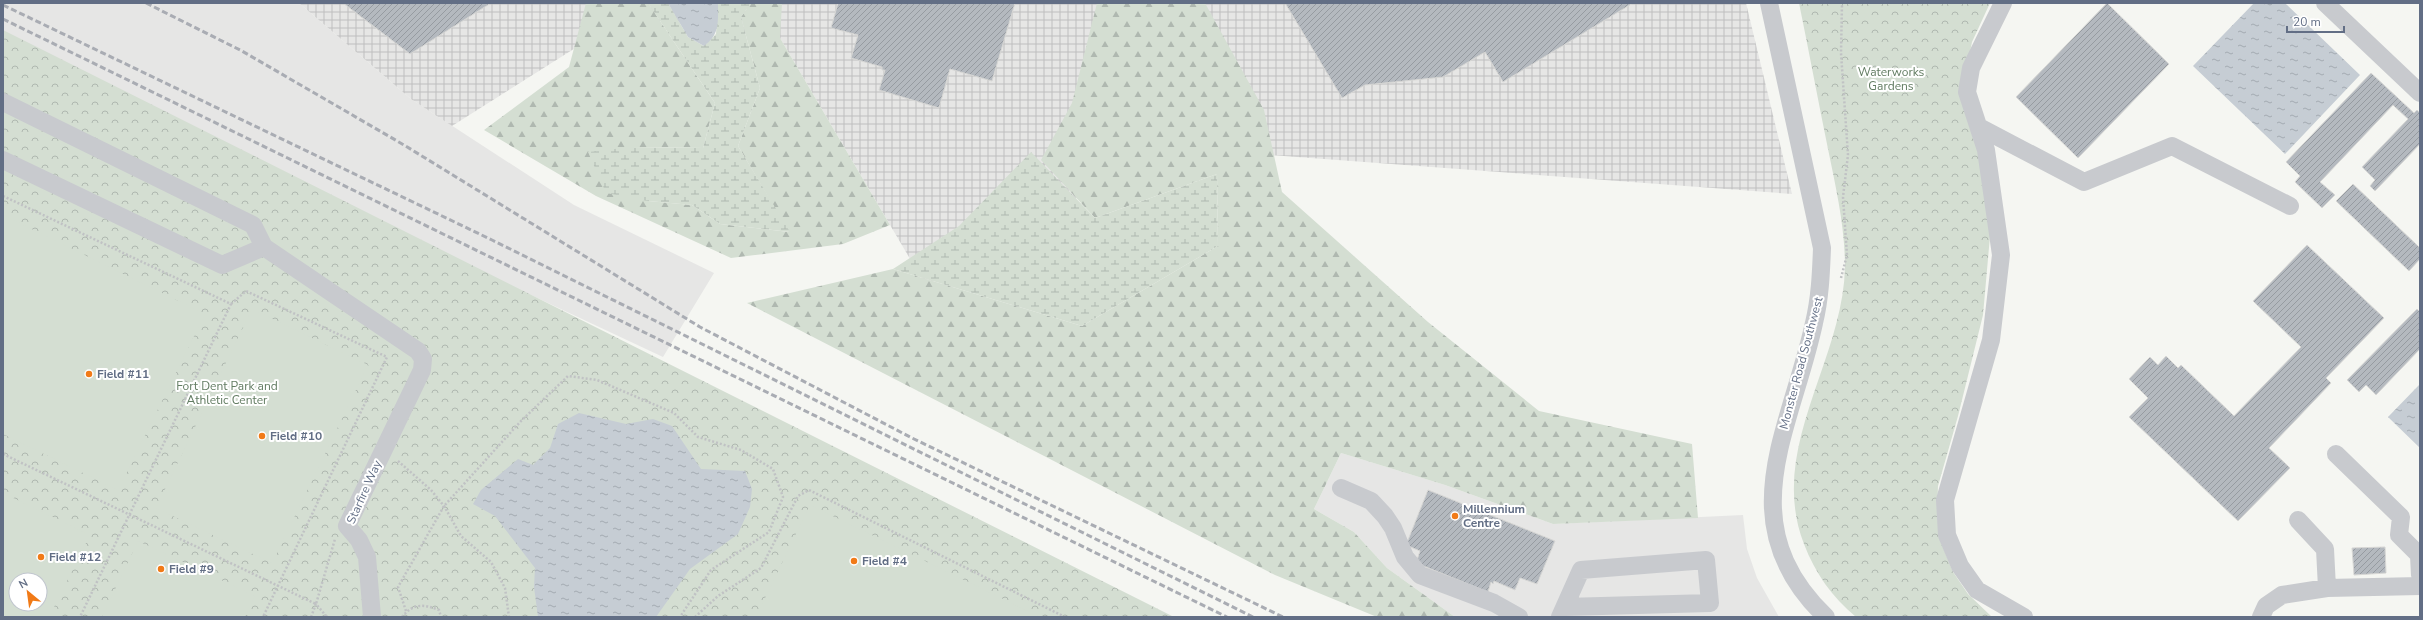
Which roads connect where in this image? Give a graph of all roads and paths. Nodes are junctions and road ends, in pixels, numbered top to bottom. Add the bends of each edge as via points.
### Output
1 (1769, 3) edge
2 (1842, 3) edge
3 (2003, 3) edge
4 (2325, 3) edge
5 (2420, 93) edge
6 (3, 102) edge
7 (1979, 127) junction
8 (3, 160) edge
9 (3, 196) edge
10 (2290, 206) dead end
11 (264, 247) junction
12 (1841, 278) dead end
13 (231, 304) junction
14 (383, 450) junction
15 (3, 454) edge
16 (2336, 454) dead end
17 (1341, 488) dead end
18 (444, 506) junction
19 (130, 515) junction
20 (2298, 520) dead end
21 (347, 526) junction
22 (2420, 575) edge
23 (278, 586) junction
24 (2420, 586) edge
25 (2327, 588) junction
26 (316, 604) junction
27 (406, 611) junction
28 (1563, 612) edge
29 (80, 617) edge
30 (263, 617) edge
31 (311, 617) edge
32 (327, 617) edge
33 (372, 617) edge
34 (402, 617) edge
35 (441, 617) edge
36 (509, 617) edge
37 (680, 617) edge
38 (695, 617) edge
39 (1065, 617) edge
40 (1519, 617) edge
41 (1826, 617) edge
42 (2024, 617) edge
43 (2261, 617) edge

1 - 41 street, Monster Road Southwest via 1822,248 1821,285 1814,324 1776,458 1772,491 1774,521 1781,552 1799,588
2 - 12 path via 1841,53 1848,155 1843,197 1847,255
3 - 7 street via 1971,68 1967,92
4 - 5 street
6 - 11 street via 253,225
7 - 10 street via 2084,182 2172,146
7 - 42 street via 1986,150 2001,255 1991,340 1945,500 1947,535 1960,566 1977,590
8 - 11 street via 222,265
9 - 13 path
11 - 14 street, Starfire Way via 411,344 423,359 422,370
13 - 19 path
13 - 23 path via 246,291 387,357
14 - 18 path via 431,490
14 - 21 street, Starfire Way
15 - 19 path
16 - 22 street via 2400,517 2399,535 2418,555
17 - 40 street via 1371,501 1385,516 1393,528 1404,557 1420,575 1494,603
18 - 27 path via 398,587
18 - 36 path via 461,536 491,562 498,572 505,588
18 - 37 path via 521,421 568,376 597,380 674,413 698,437 741,450 773,469 783,497 769,532 710,570
19 - 23 path
19 - 29 path
20 - 25 street via 2325,549
21 - 26 path via 332,542
21 - 33 street, Starfire Way via 359,540 368,557
23 - 26 path
23 - 30 path
24 - 25 street
25 - 43 street via 2282,595 2266,606
26 - 31 path
26 - 32 path
27 - 34 path
27 - 35 path via 415,606 427,605 439,610
28 - 28 street via 1581,570 1706,560 1710,603
38 - 39 path via 718,596 761,568 798,496 809,490

